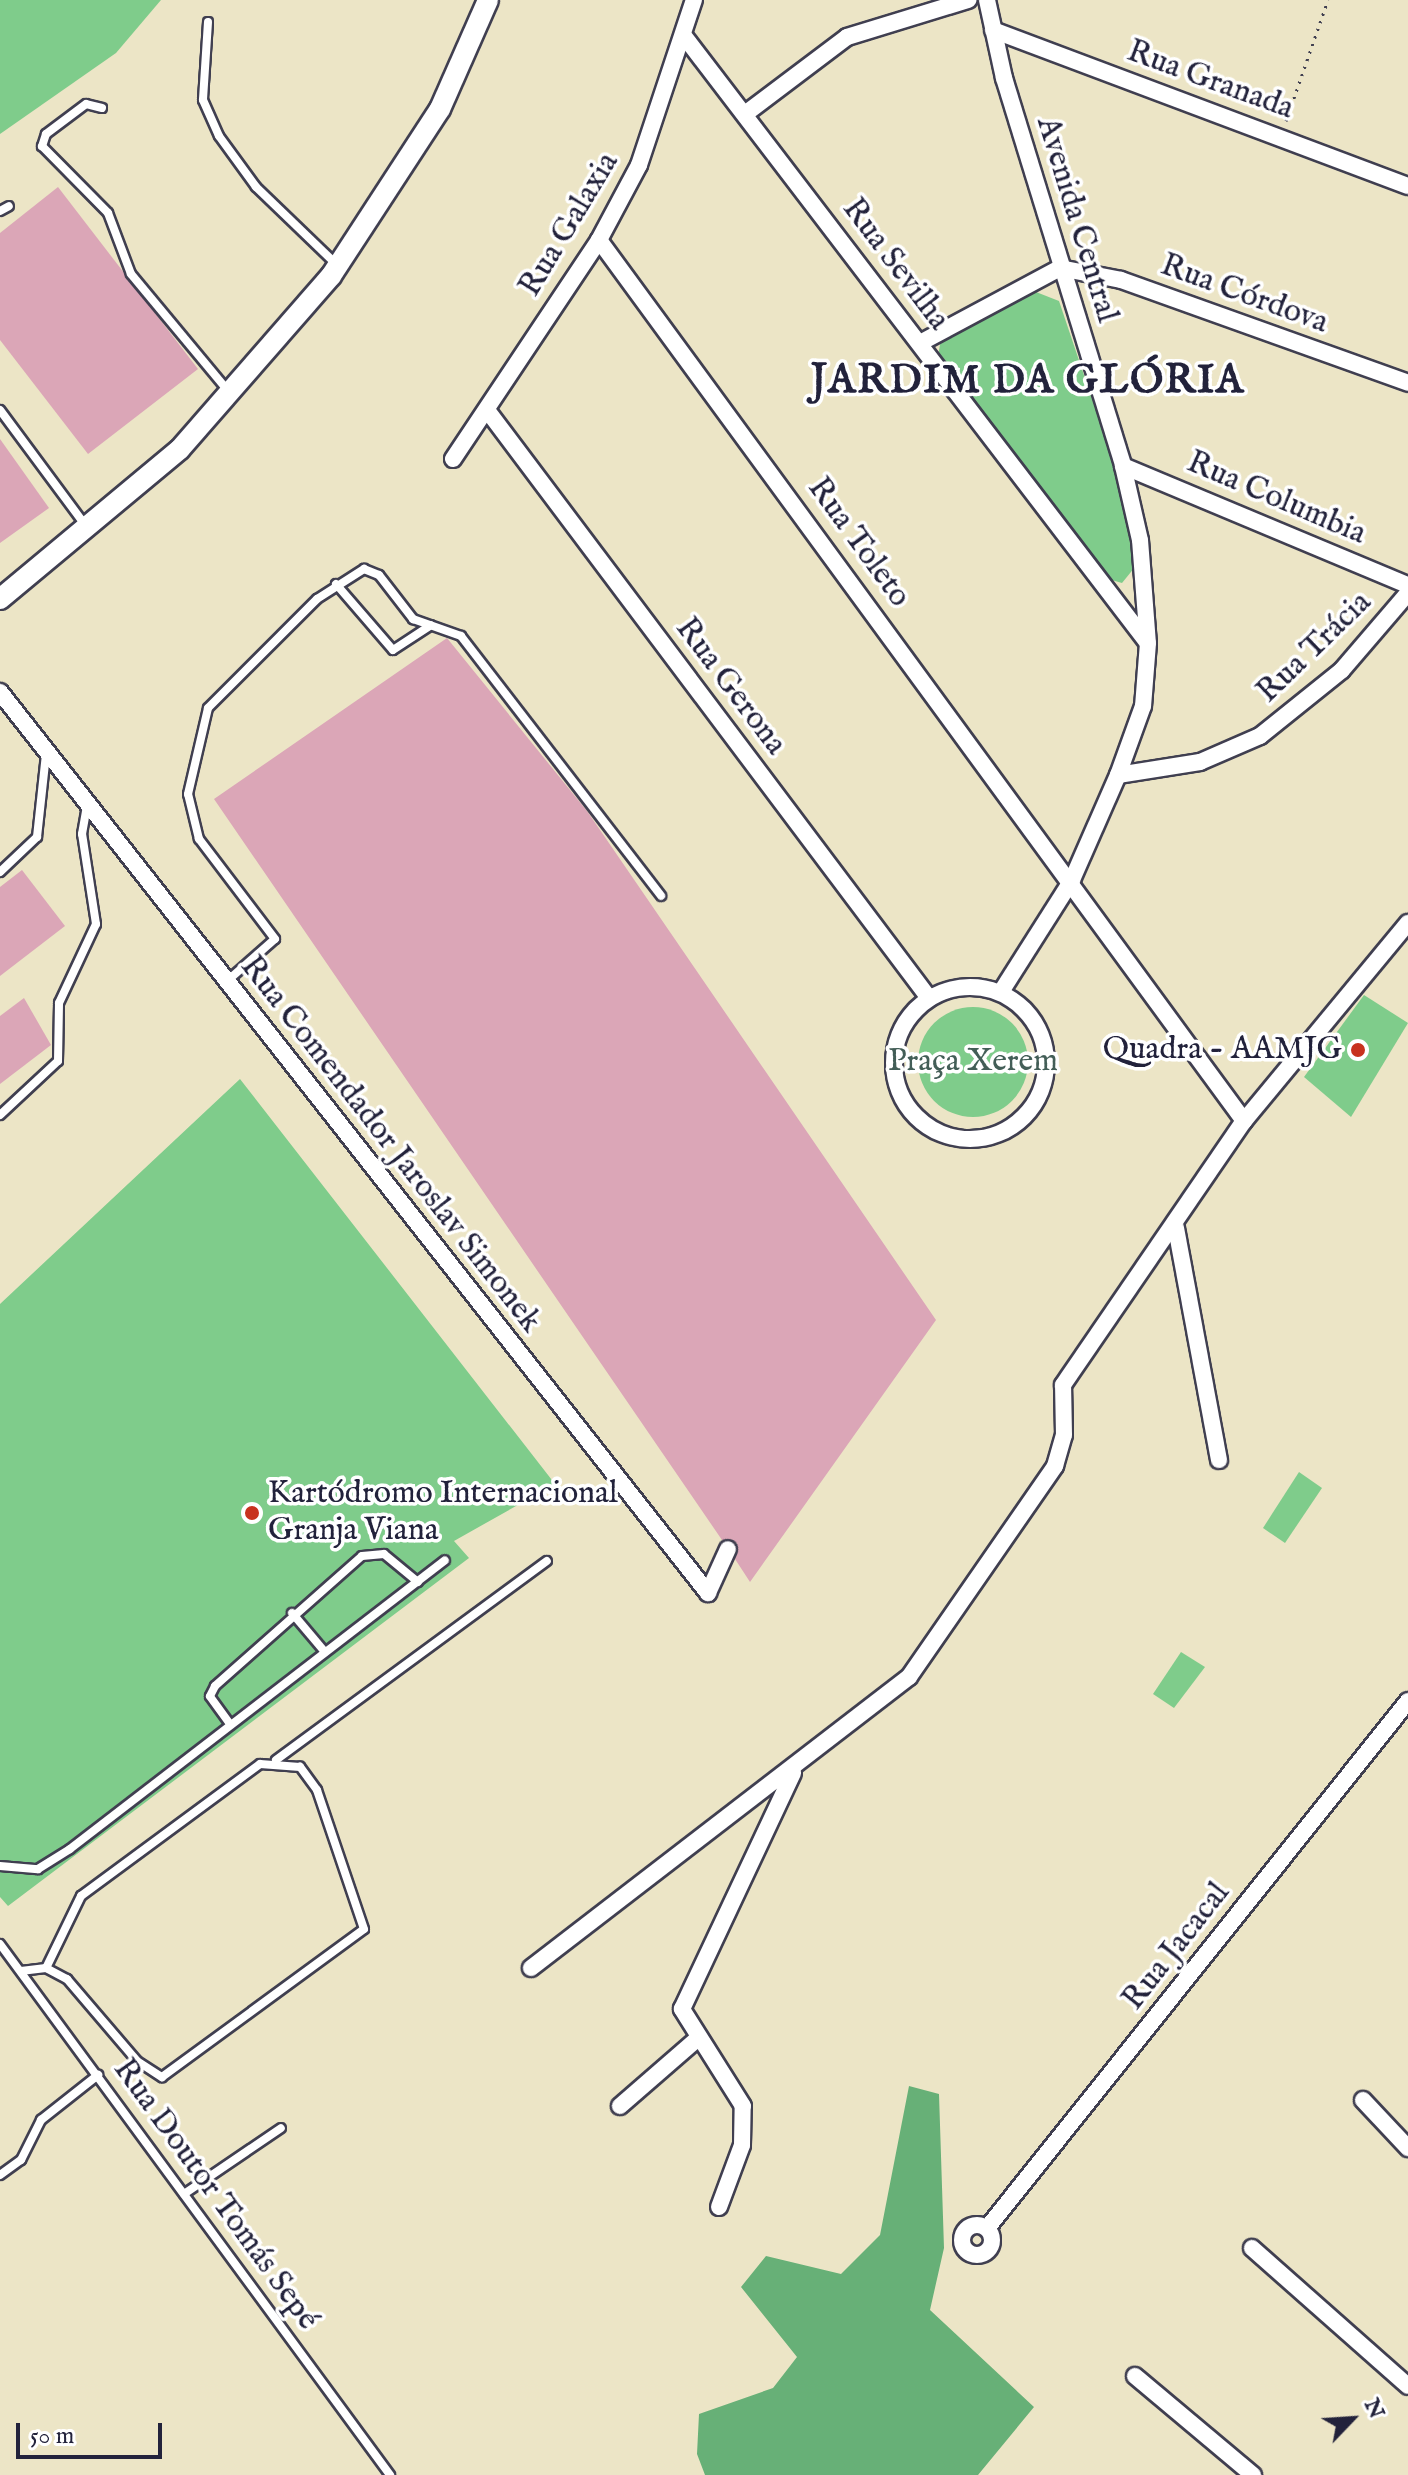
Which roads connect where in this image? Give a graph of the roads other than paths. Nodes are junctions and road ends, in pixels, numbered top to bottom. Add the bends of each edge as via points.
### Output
1 (488, 0) edge
2 (694, 0) edge
3 (968, 0) edge
4 (987, 0) edge
5 (208, 22) dead end
6 (993, 30) junction
7 (684, 36) junction
8 (102, 108) dead end
9 (745, 114) junction
10 (1408, 186) edge
11 (9, 206) dead end
12 (0, 211) edge
13 (599, 240) junction
14 (338, 265) junction
15 (1060, 268) junction
16 (920, 343) junction
17 (1408, 383) edge
18 (231, 395) junction
19 (0, 410) edge
20 (487, 410) junction
21 (453, 459) dead end
22 (1123, 466) junction
23 (89, 530) junction
24 (336, 584) junction
25 (1408, 585) edge
26 (1408, 593) edge
27 (0, 599) edge
28 (431, 625) junction
29 (1148, 643) junction
30 (0, 692) edge
31 (46, 751) junction
32 (1118, 775) junction
33 (87, 804) junction
34 (0, 872) edge
35 (1072, 880) junction
36 (661, 896) dead end
37 (1408, 923) edge
38 (226, 982) junction
39 (1001, 992) junction
40 (929, 998) junction
41 (0, 1115) edge
42 (1244, 1121) junction
43 (1176, 1228) junction
44 (1219, 1460) dead end
45 (728, 1549) dead end
46 (445, 1560) dead end
47 (547, 1561) dead end
48 (418, 1582) junction
49 (292, 1613) junction
50 (325, 1652) junction
51 (1408, 1701) edge
52 (230, 1724) junction
53 (276, 1760) junction
54 (794, 1771) junction
55 (0, 1866) edge
56 (0, 1944) edge
57 (46, 1968) junction
58 (531, 1968) dead end
59 (21, 1971) junction
60 (696, 2040) junction
61 (98, 2075) junction
62 (1363, 2100) dead end
63 (620, 2106) dead end
64 (281, 2128) dead end
65 (1408, 2148) edge
66 (0, 2175) edge
67 (184, 2194) junction
68 (719, 2207) dead end
69 (988, 2227) dead end
70 (1252, 2248) dead end
71 (1135, 2376) dead end
72 (1408, 2386) edge
73 (390, 2475) edge
74 (1253, 2475) edge

1 - 14 street via 440,109
2 - 7 street, Rua Galaxia
3 - 9 street via 847,37
4 - 6 street, Avenida Central
5 - 14 lane via 203,100 219,136 256,187
6 - 10 street, Rua Granada
6 - 15 street, Avenida Central
7 - 9 street, Rua Sevilha
7 - 13 street, Rua Galaxia via 651,137
8 - 18 lane via 86,104 46,134 42,146 108,213 131,274
9 - 16 street, Rua Sevilha
11 - 12 lane
13 - 20 street, Rua Galaxia
13 - 35 street, Rua Toleto
14 - 18 street
15 - 16 street
15 - 17 street, Rua Córdova via 1121,280
15 - 22 street, Avenida Central
16 - 29 street, Rua Sevilha
18 - 23 street
19 - 23 lane
20 - 21 street, Rua Galaxia
20 - 40 street, Rua Gerona
22 - 25 street, Rua Columbia
22 - 29 street, Avenida Central via 1140,540
23 - 27 street
24 - 28 lane via 364,569 379,575 413,619
24 - 28 lane via 393,650
24 - 38 lane via 208,708 188,794 199,839 275,939
26 - 32 street, Rua Trácia via 1342,670 1260,736 1200,762
28 - 36 lane via 461,636
29 - 32 street, Avenida Central via 1143,706
30 - 31 street, Rua Comendador Jaroslav Simonek
31 - 33 street, Rua Comendador Jaroslav Simonek
31 - 34 lane via 37,837
32 - 35 street, Avenida Central
33 - 38 street, Rua Comendador Jaroslav Simonek
33 - 41 lane via 82,834 96,924 59,1003 58,1061
35 - 39 street, Avenida Central
35 - 42 street, Rua Toleto
37 - 42 street
38 - 45 street, Rua Comendador Jaroslav Simonek via 708,1593
39 - 40 street via 977,986
39 - 40 street via 1038,1026 1046,1076 1022,1120 976,1140 928,1127 897,1087 897,1037
42 - 43 street
43 - 44 street
43 - 54 street via 1063,1385 1061,1449 1021,1519 909,1677
46 - 48 lane
47 - 53 lane
48 - 49 lane via 374,1552
48 - 50 lane
49 - 50 lane
49 - 52 lane via 215,1686 210,1696
50 - 52 lane
51 - 69 street, Rua Jacacal
52 - 55 lane via 38,1869
53 - 57 lane via 260,1764 81,1896
53 - 57 lane via 300,1767 330,1818 335,1857 364,1918 355,1941 162,2077 145,2070 67,1979
54 - 58 street
54 - 60 street via 686,1990 682,2009
56 - 59 lane, Rua Doutor Tomás Sepé
57 - 59 lane
59 - 61 lane, Rua Doutor Tomás Sepé
60 - 63 street
60 - 68 street via 743,2106 742,2145
61 - 66 lane via 41,2120 21,2160
61 - 67 lane, Rua Doutor Tomás Sepé
62 - 65 street
64 - 67 lane
67 - 73 lane, Rua Doutor Tomás Sepé
70 - 72 street
71 - 74 street

